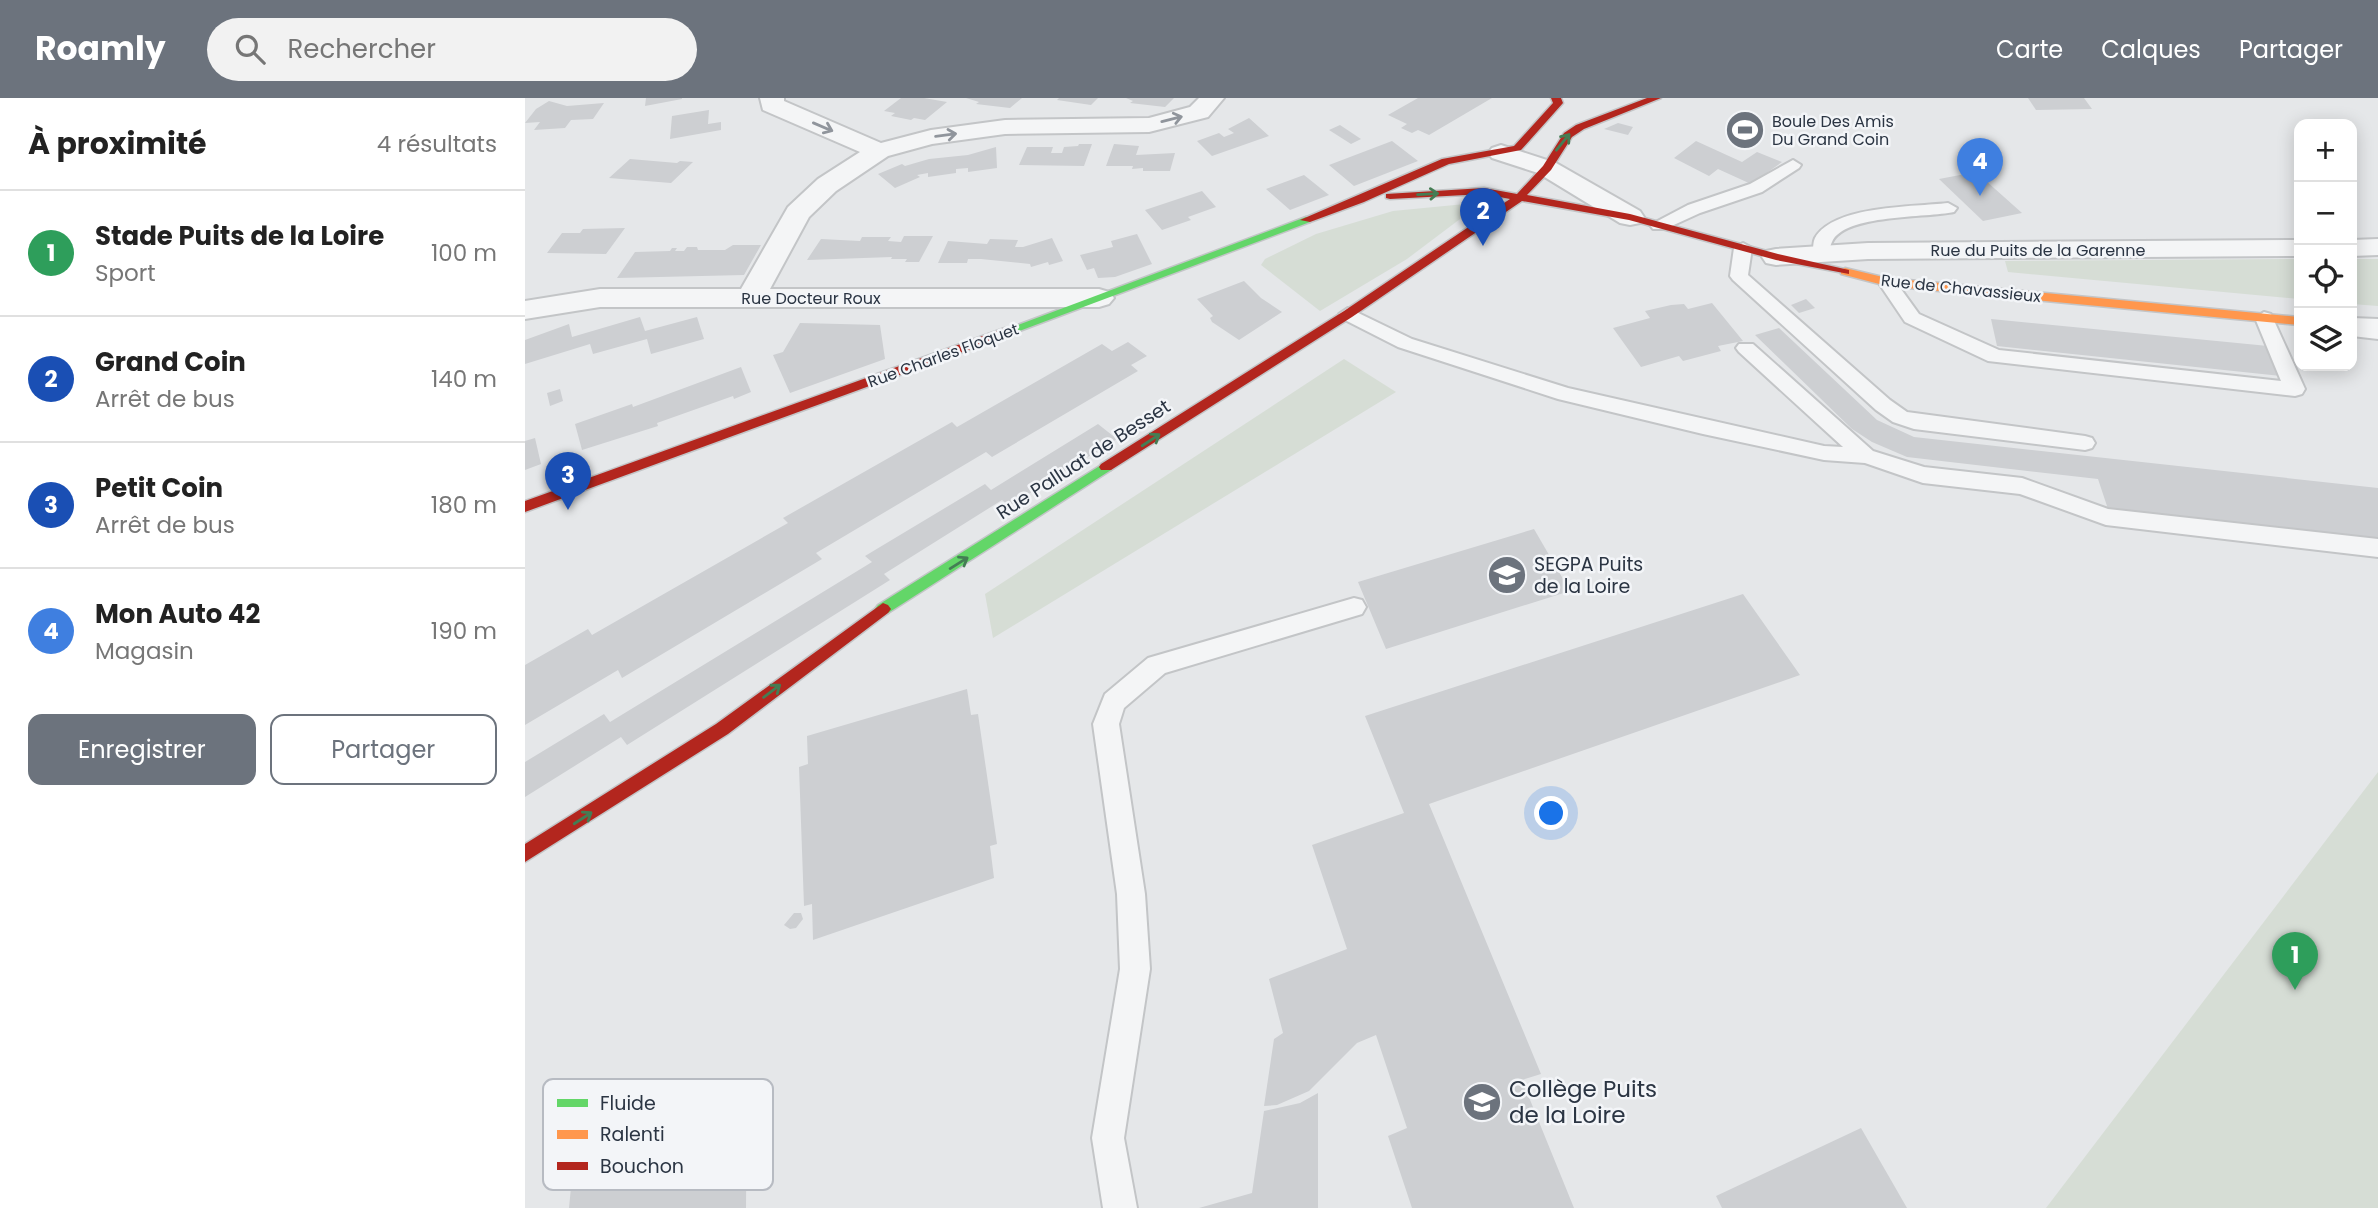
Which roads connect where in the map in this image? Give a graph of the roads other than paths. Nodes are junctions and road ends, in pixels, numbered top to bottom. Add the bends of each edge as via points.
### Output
1 (772, 98) edge
2 (1212, 98) edge
3 (1656, 98) edge
4 (1560, 100) edge
5 (879, 151) junction
6 (1501, 153) junction
7 (1793, 165) dead end
8 (1547, 168) junction
9 (1519, 198) junction
10 (1360, 200) junction
11 (1948, 208) dead end
12 (1630, 218) junction
13 (1659, 225) junction
14 (2357, 247) edge
15 (2378, 247) edge
16 (1743, 248) junction
17 (2294, 248) edge
18 (1822, 254) junction
19 (1776, 257) junction
20 (1887, 282) junction
21 (750, 298) junction
22 (1099, 298) junction
23 (525, 310) edge
24 (1348, 314) junction
25 (2264, 318) junction
26 (2294, 321) edge
27 (2357, 327) edge
28 (2378, 329) edge
29 (1747, 348) dead end
30 (2085, 443) dead end
31 (1867, 456) junction
32 (525, 507) edge
33 (2378, 548) edge
34 (1355, 607) dead end
35 (525, 855) edge
36 (1120, 1208) edge

1 -> 5 street via 772,105
5 -> 2 street via 930,137 1005,127 1149,125 1199,112
8 -> 3 main road, Rue Palluat de Besset via 1568,135 1580,127
4 - 6 main road, Rue Charles Floquet via 1517,148
5 - 21 street via 827,185 798,213
6 - 8 street, Rue de Chavassieux
6 - 10 main road, Rue Charles Floquet via 1447,161
7 - 13 lane via 1756,188
8 - 9 main road, Rue Palluat de Besset
8 - 12 street, Rue de Chavassieux
10 -> 9 main road, Rue Charles Floquet via 1484,191
9 - 12 main road, Rue de Chavassieux
9 - 24 main road, Rue Palluat de Besset
10 - 22 main road, Rue Charles Floquet
11 - 18 lane via 1858,218 1838,226 1823,240
12 - 13 main road, Rue de Chavassieux
13 - 16 main road, Rue de Chavassieux
14 - 15 street
16 - 19 main road, Rue de Chavassieux
16 - 30 lane via 1739,276 1900,417
17 - 18 street, Rue du Puits de la Garenne
18 - 19 street, Rue du Puits de la Garenne
19 - 20 main road, Rue de Chavassieux
20 - 25 main road, Rue de Chavassieux
20 - 25 lane via 1912,318 1995,356 2295,389
21 - 22 street, Rue Docteur Roux
21 - 23 street, Rue Docteur Roux via 600,298
22 - 32 main road, Rue Charles Floquet
24 - 31 lane via 1405,343 1565,394 1824,453
35 -> 24 main road, Rue Palluat de Besset via 722,729 869,618
25 - 26 main road, Rue de Chavassieux
27 - 28 street
29 - 31 lane
31 - 33 lane via 1923,475 2022,486 2106,517
34 - 36 lane via 1157,665 1114,702 1106,724 1131,894 1135,969 1108,1138

